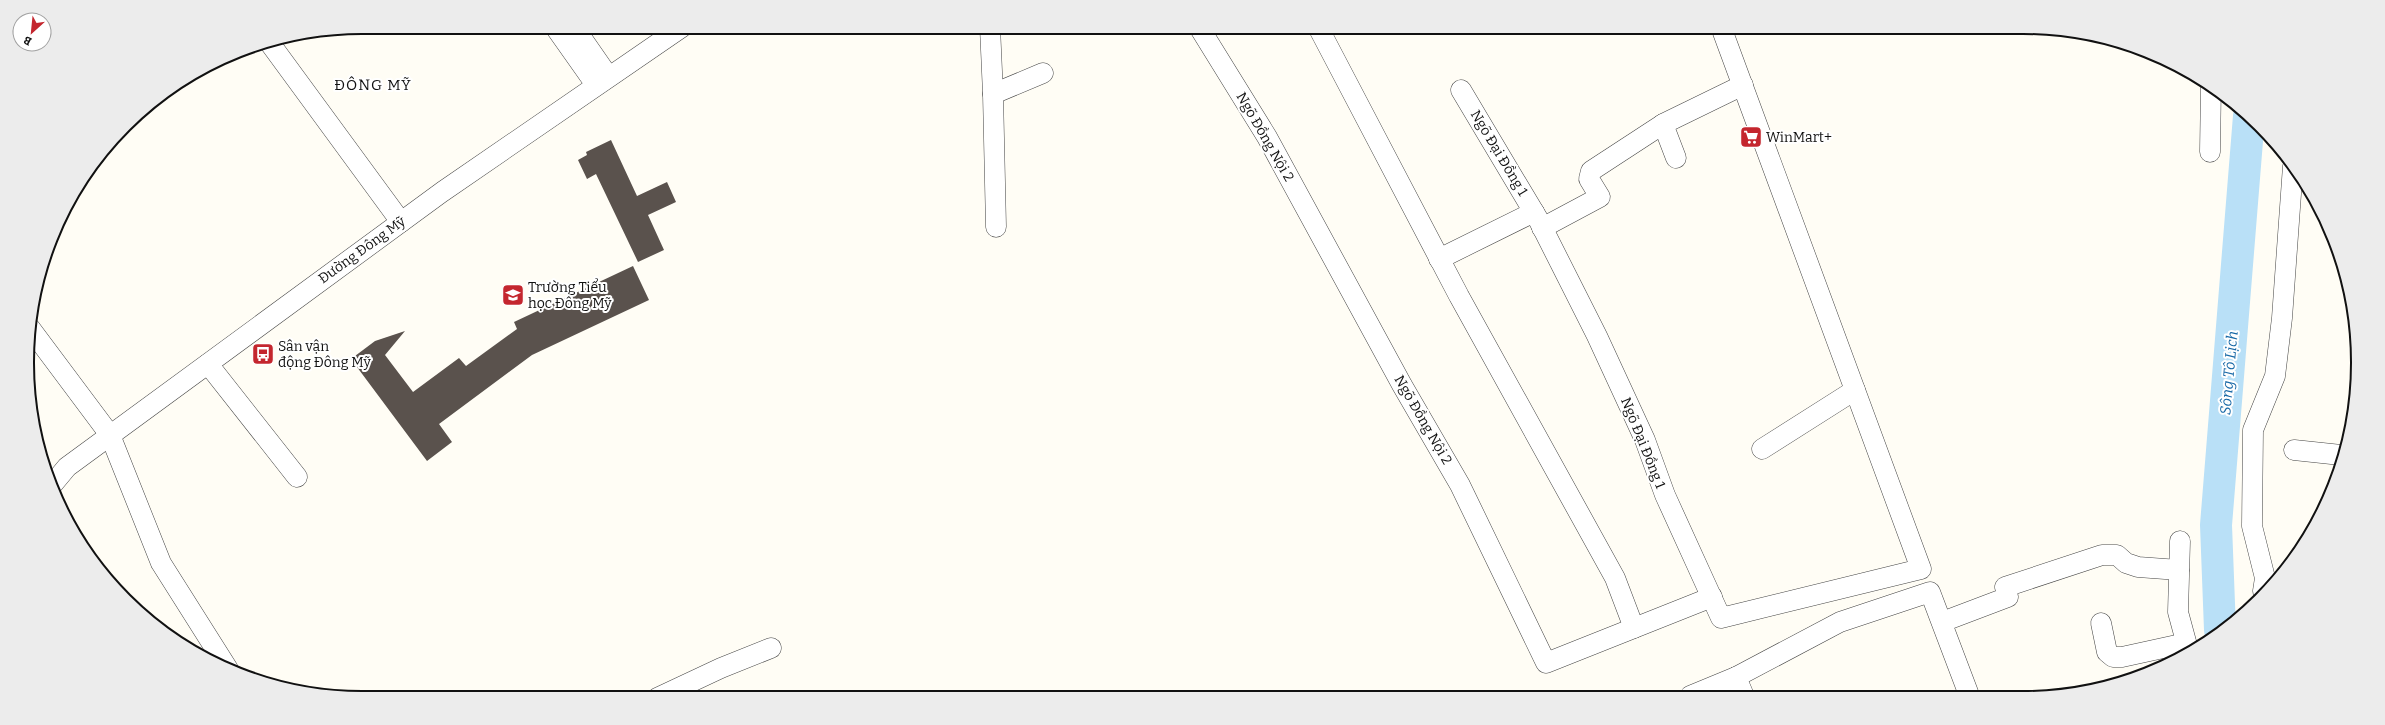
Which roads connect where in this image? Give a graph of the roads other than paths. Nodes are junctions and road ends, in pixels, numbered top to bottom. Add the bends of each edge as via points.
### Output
1 (561, 34) edge
2 (578, 34) edge
3 (671, 34) edge
4 (990, 34) edge
5 (1204, 34) edge
6 (1322, 34) edge
7 (1724, 34) edge
8 (272, 46) edge
9 (1042, 73) dead end
10 (602, 80) junction
11 (1743, 85) junction
12 (1462, 90) dead end
13 (2211, 93) edge
14 (993, 94) junction
15 (1663, 124) junction
16 (2210, 152) dead end
17 (1676, 158) dead end
18 (2292, 175) edge
19 (1538, 220) junction
20 (401, 222) junction
21 (996, 227) dead end
22 (1439, 259) junction
23 (36, 335) edge
24 (208, 364) junction
25 (1855, 390) junction
26 (110, 435) junction
27 (1762, 448) dead end
28 (2294, 450) dead end
29 (2338, 455) edge
30 (297, 477) dead end
31 (56, 480) edge
32 (2180, 541) dead end
33 (2179, 570) junction
34 (2264, 585) edge
35 (1712, 598) junction
36 (1942, 622) junction
37 (2101, 623) dead end
38 (1634, 628) junction
39 (2187, 646) edge
40 (771, 648) dead end
41 (222, 659) edge
42 (1736, 677) junction
43 (672, 691) edge
44 (1702, 691) edge
45 (1742, 691) edge
46 (1968, 691) edge

1 - 10 street
2 - 10 street
3 - 10 street, Đường Đông Mỹ
4 - 14 street
5 - 38 street, Ngõ Đồng Nội 2 via 1267,137 1402,385 1460,485 1546,664
6 - 22 street
7 - 11 street
8 - 20 street
9 - 14 street
10 - 20 street, Đường Đông Mỹ
11 - 15 street
11 - 25 street
12 - 19 street, Ngõ Đại Đồng 1
13 - 16 street
14 - 21 street
15 - 17 street
15 - 19 street via 1591,171 1590,179 1600,198
18 - 34 street via 2275,376 2253,430 2252,526 2265,578
19 - 22 street
19 - 35 street, Ngõ Đại Đồng 1 via 1636,419 1665,495
20 - 24 street, Đường Đông Mỹ
22 - 38 street via 1615,578
23 - 26 street
24 - 26 street, Đường Đông Mỹ
24 - 30 street
25 - 27 street
25 - 35 street, Ngõ Đại Đồng 1 via 1921,569 1721,618
26 - 31 street, Đường Đông Mỹ via 67,467
26 - 41 street via 161,563
28 - 29 street
32 - 33 street
33 - 36 street via 2138,567 2126,563 2117,555 2102,555 2005,587 2008,597
33 - 39 street via 2178,612
35 - 38 street, Ngõ Đồng Nội 2
36 - 42 street via 1930,592 1840,622
36 - 46 street
37 - 39 street via 2107,652 2113,658
40 - 43 street
42 - 44 street
42 - 45 street

